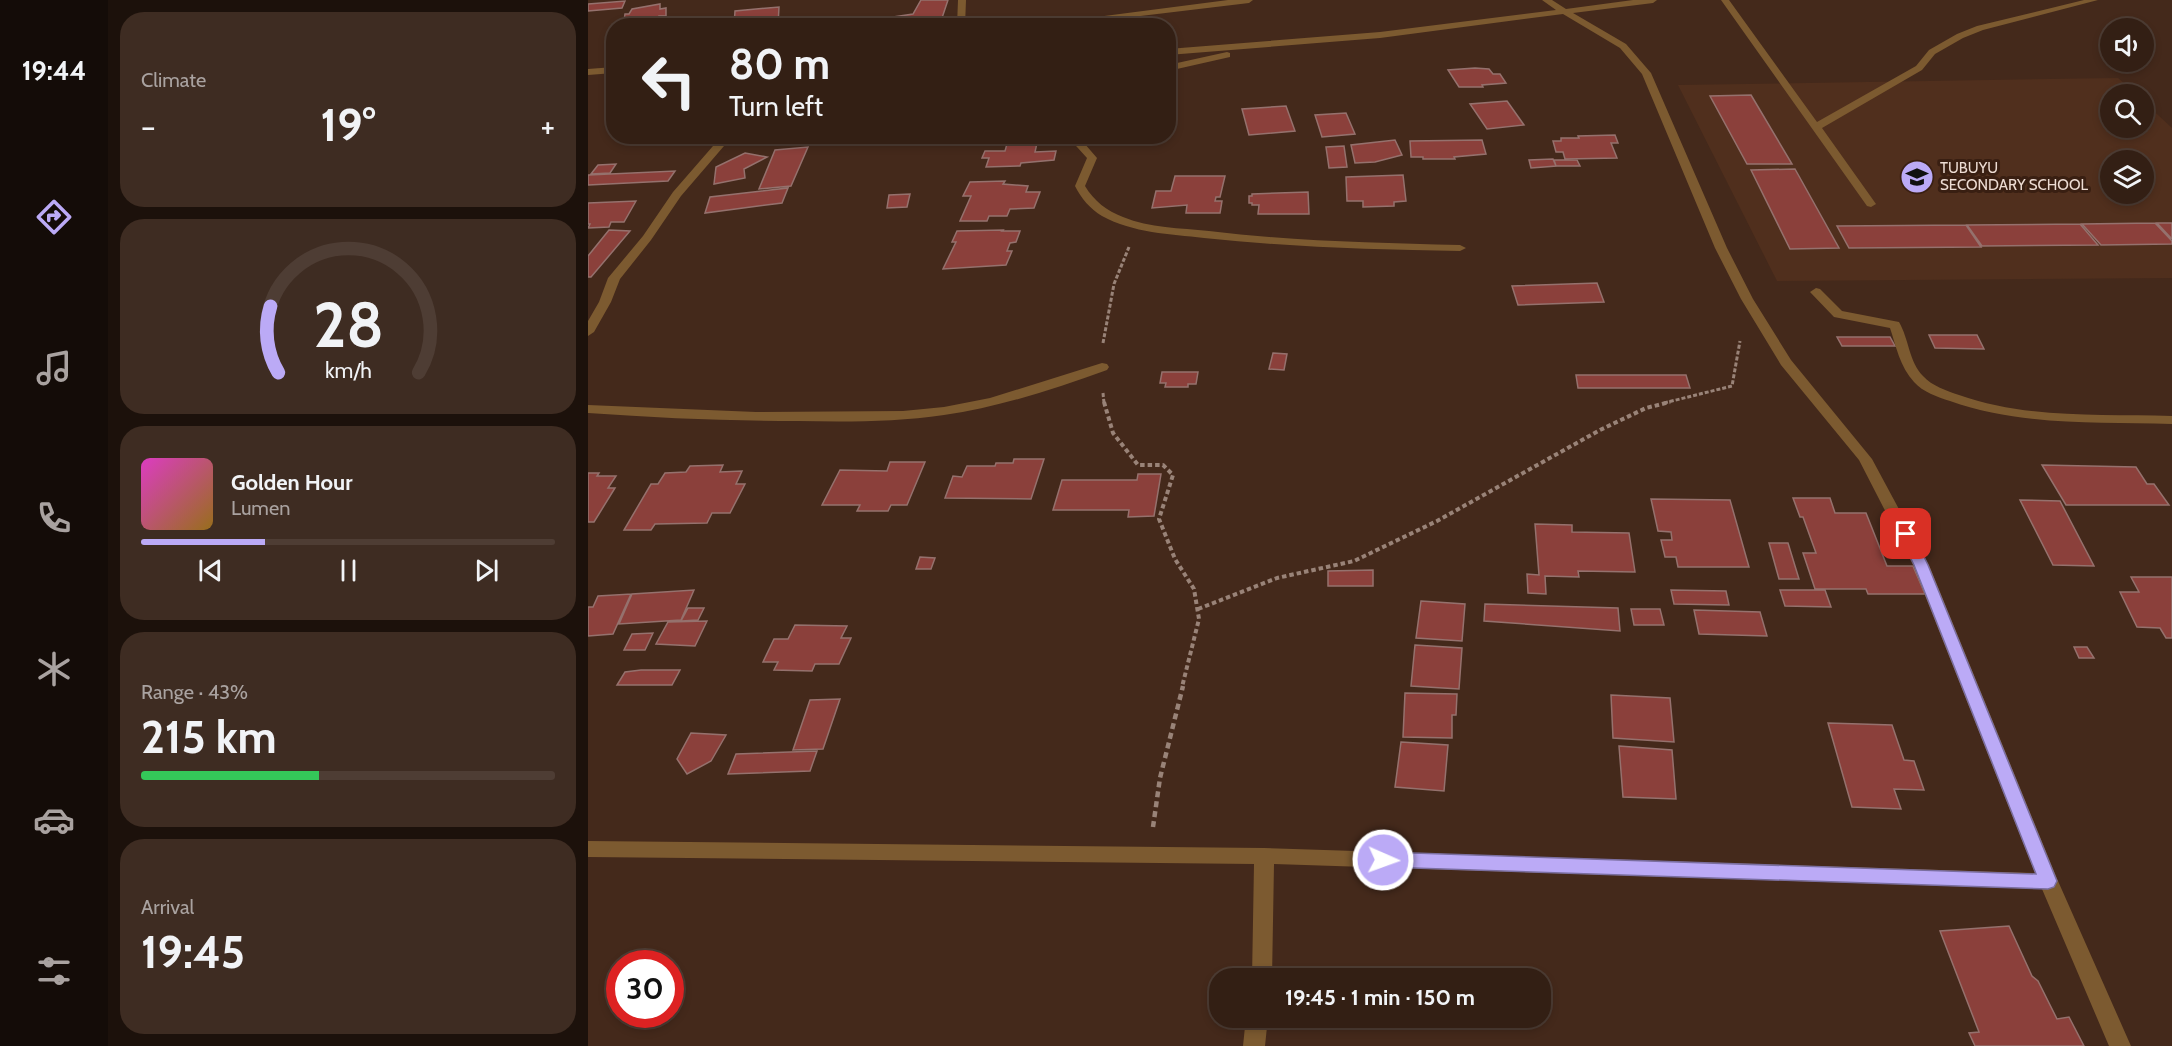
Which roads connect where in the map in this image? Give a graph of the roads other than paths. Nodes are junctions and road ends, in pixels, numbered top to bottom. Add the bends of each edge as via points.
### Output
1 (962, 0) edge
2 (1249, 0) edge
3 (1546, 0) edge
4 (1653, 0) edge
5 (1725, 0) edge
6 (2094, 0) edge
7 (1564, 10) junction
8 (961, 18) edge
9 (1098, 18) edge
10 (1269, 45) junction
11 (1176, 51) edge
12 (1176, 66) edge
13 (606, 70) edge
14 (588, 72) edge
15 (1816, 127) junction
16 (717, 144) edge
17 (1079, 144) edge
18 (1870, 204) dead end
19 (1460, 248) dead end
20 (1816, 292) dead end
21 (588, 332) edge
22 (1102, 367) road end
23 (588, 409) edge
24 (2172, 420) edge
25 (588, 849) edge
26 (1264, 856) junction
27 (2048, 881) junction
28 (1262, 968) edge
29 (1256, 1028) edge
30 (1254, 1046) edge
31 (2120, 1046) edge

1 - 8 street
2 - 9 street
3 - 7 street
4 - 7 street
5 - 15 street
6 - 15 street via 1960,36 1932,52 1919,68
7 - 10 street via 1380,35
7 - 27 street via 1623,46 1646,73 1747,299 1786,362 1852,442 1898,519 1921,565
10 - 11 street
10 - 12 street
13 - 14 street
15 - 18 street
16 - 21 street via 614,278
17 - 19 street via 1092,158 1080,186 1086,197 1107,214 1138,225 1320,246
20 - 24 street via 1838,314 1895,325 1920,381 1961,401 2047,416
22 - 23 street via 1005,399 922,414 861,418
25 - 26 street
26 - 27 street
26 - 28 street
27 - 31 street
29 - 30 street

